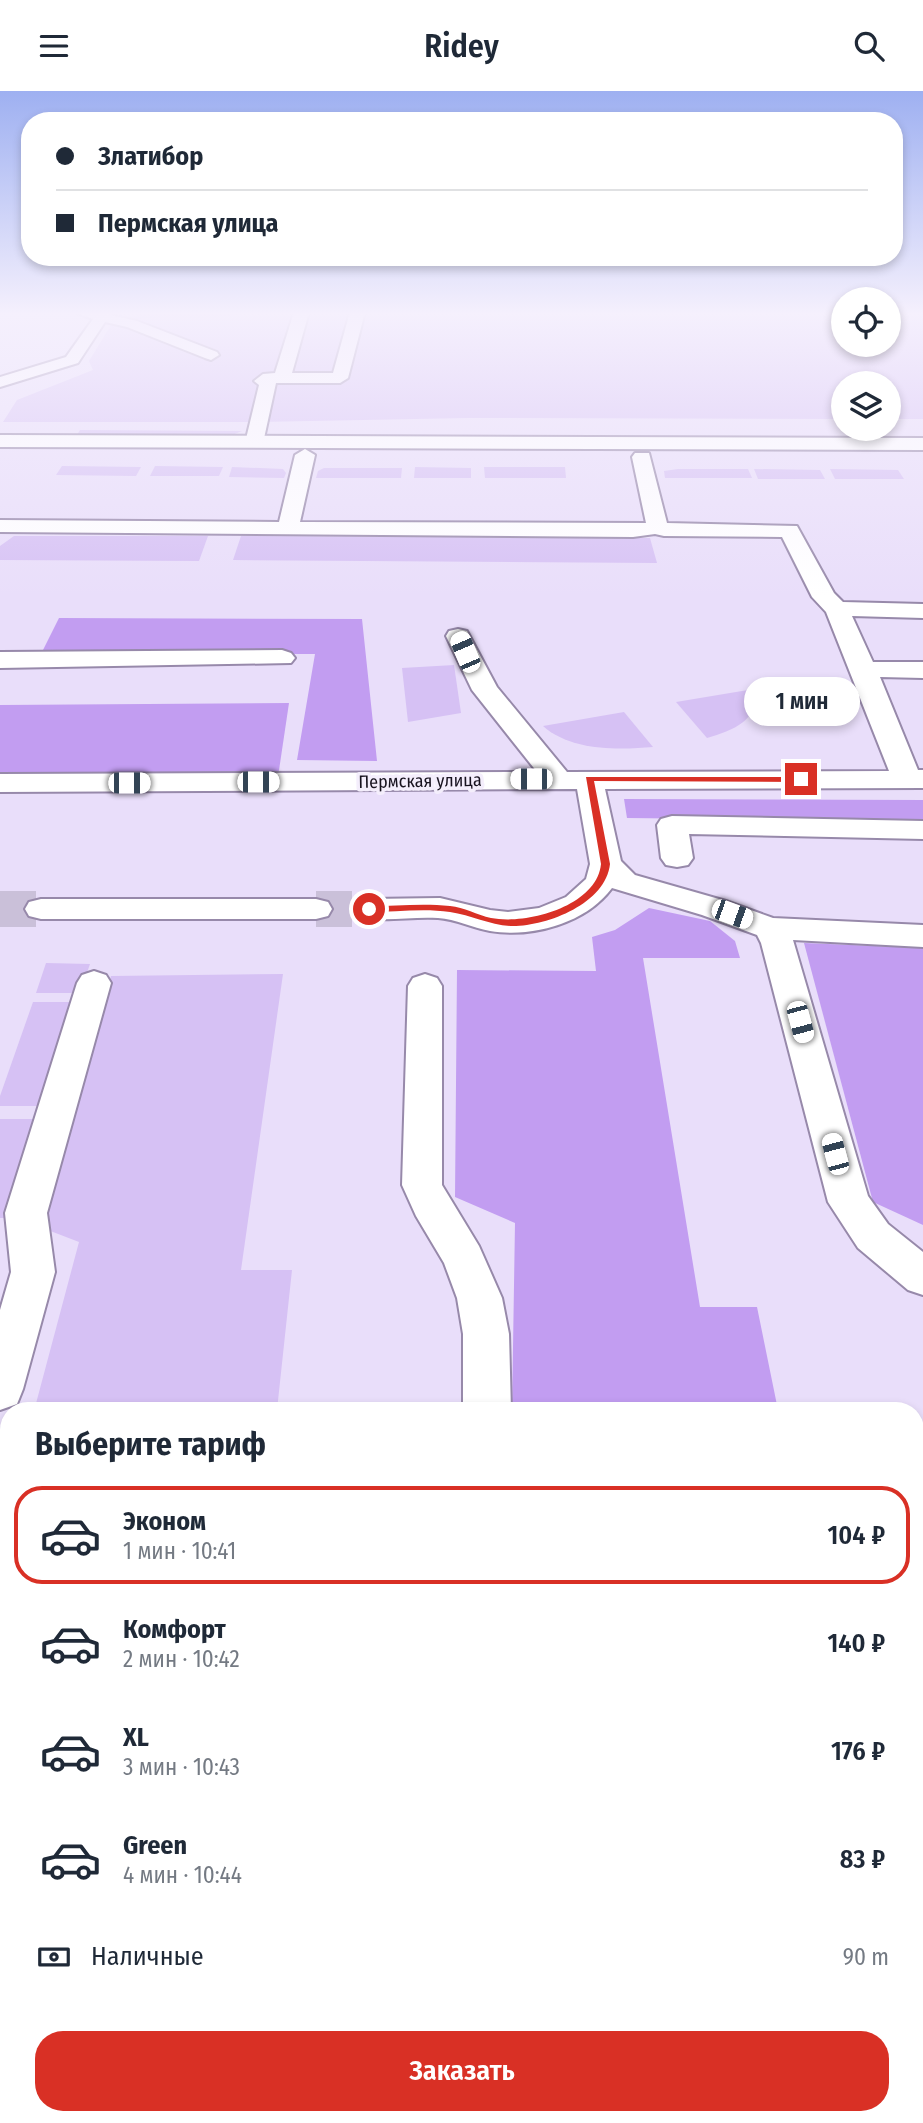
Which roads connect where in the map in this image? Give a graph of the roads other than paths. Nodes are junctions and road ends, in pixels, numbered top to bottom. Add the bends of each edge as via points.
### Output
1 (264, 407) edge
2 (0, 441) edge
3 (254, 443) junction
4 (923, 444) edge
5 (0, 454) edge
6 (305, 455) junction
7 (642, 457) junction
8 (923, 457) edge
9 (0, 527) edge
10 (657, 527) junction
11 (288, 529) junction
12 (837, 609) junction
13 (923, 611) edge
14 (458, 636) dead end
15 (282, 658) dead end
16 (0, 660) edge
17 (864, 669) junction
18 (923, 670) edge
19 (574, 779) junction
20 (915, 779) edge
21 (0, 783) edge
22 (923, 830) edge
23 (677, 858) dead end
24 (606, 864) junction
25 (41, 909) tunnel mouth
26 (316, 909) tunnel mouth
27 (369, 909) tunnel mouth
28 (769, 928) junction
29 (923, 936) edge
30 (94, 983) dead end
31 (425, 986) dead end
32 (923, 1277) edge
33 (0, 1389) edge
34 (487, 1402) edge

1 - 3 main road
2 - 3 main road
3 - 4 main road
5 - 6 main road
6 - 7 main road
6 - 11 main road
7 - 8 main road
7 - 10 main road
9 - 11 main road
10 - 11 main road via 633,531
10 - 12 main road via 789,531 824,597
12 - 13 main road
12 - 17 main road
14 - 19 main road via 485,690
15 - 16 main road
17 - 18 main road
17 - 20 main road
19 - 20 main road, Пермская улица
19 - 21 main road, Пермская улица
19 - 24 main road
22 - 23 main road via 672,825
24 - 27 main road via 604,877 579,902 539,920 491,921 451,909
24 - 28 main road via 624,882
25 - 26 main road
28 - 29 main road
28 - 32 main road via 778,943 849,1202 873,1237
30 - 33 main road via 26,1213 33,1272
31 - 34 main road via 422,1185 477,1287 487,1322

